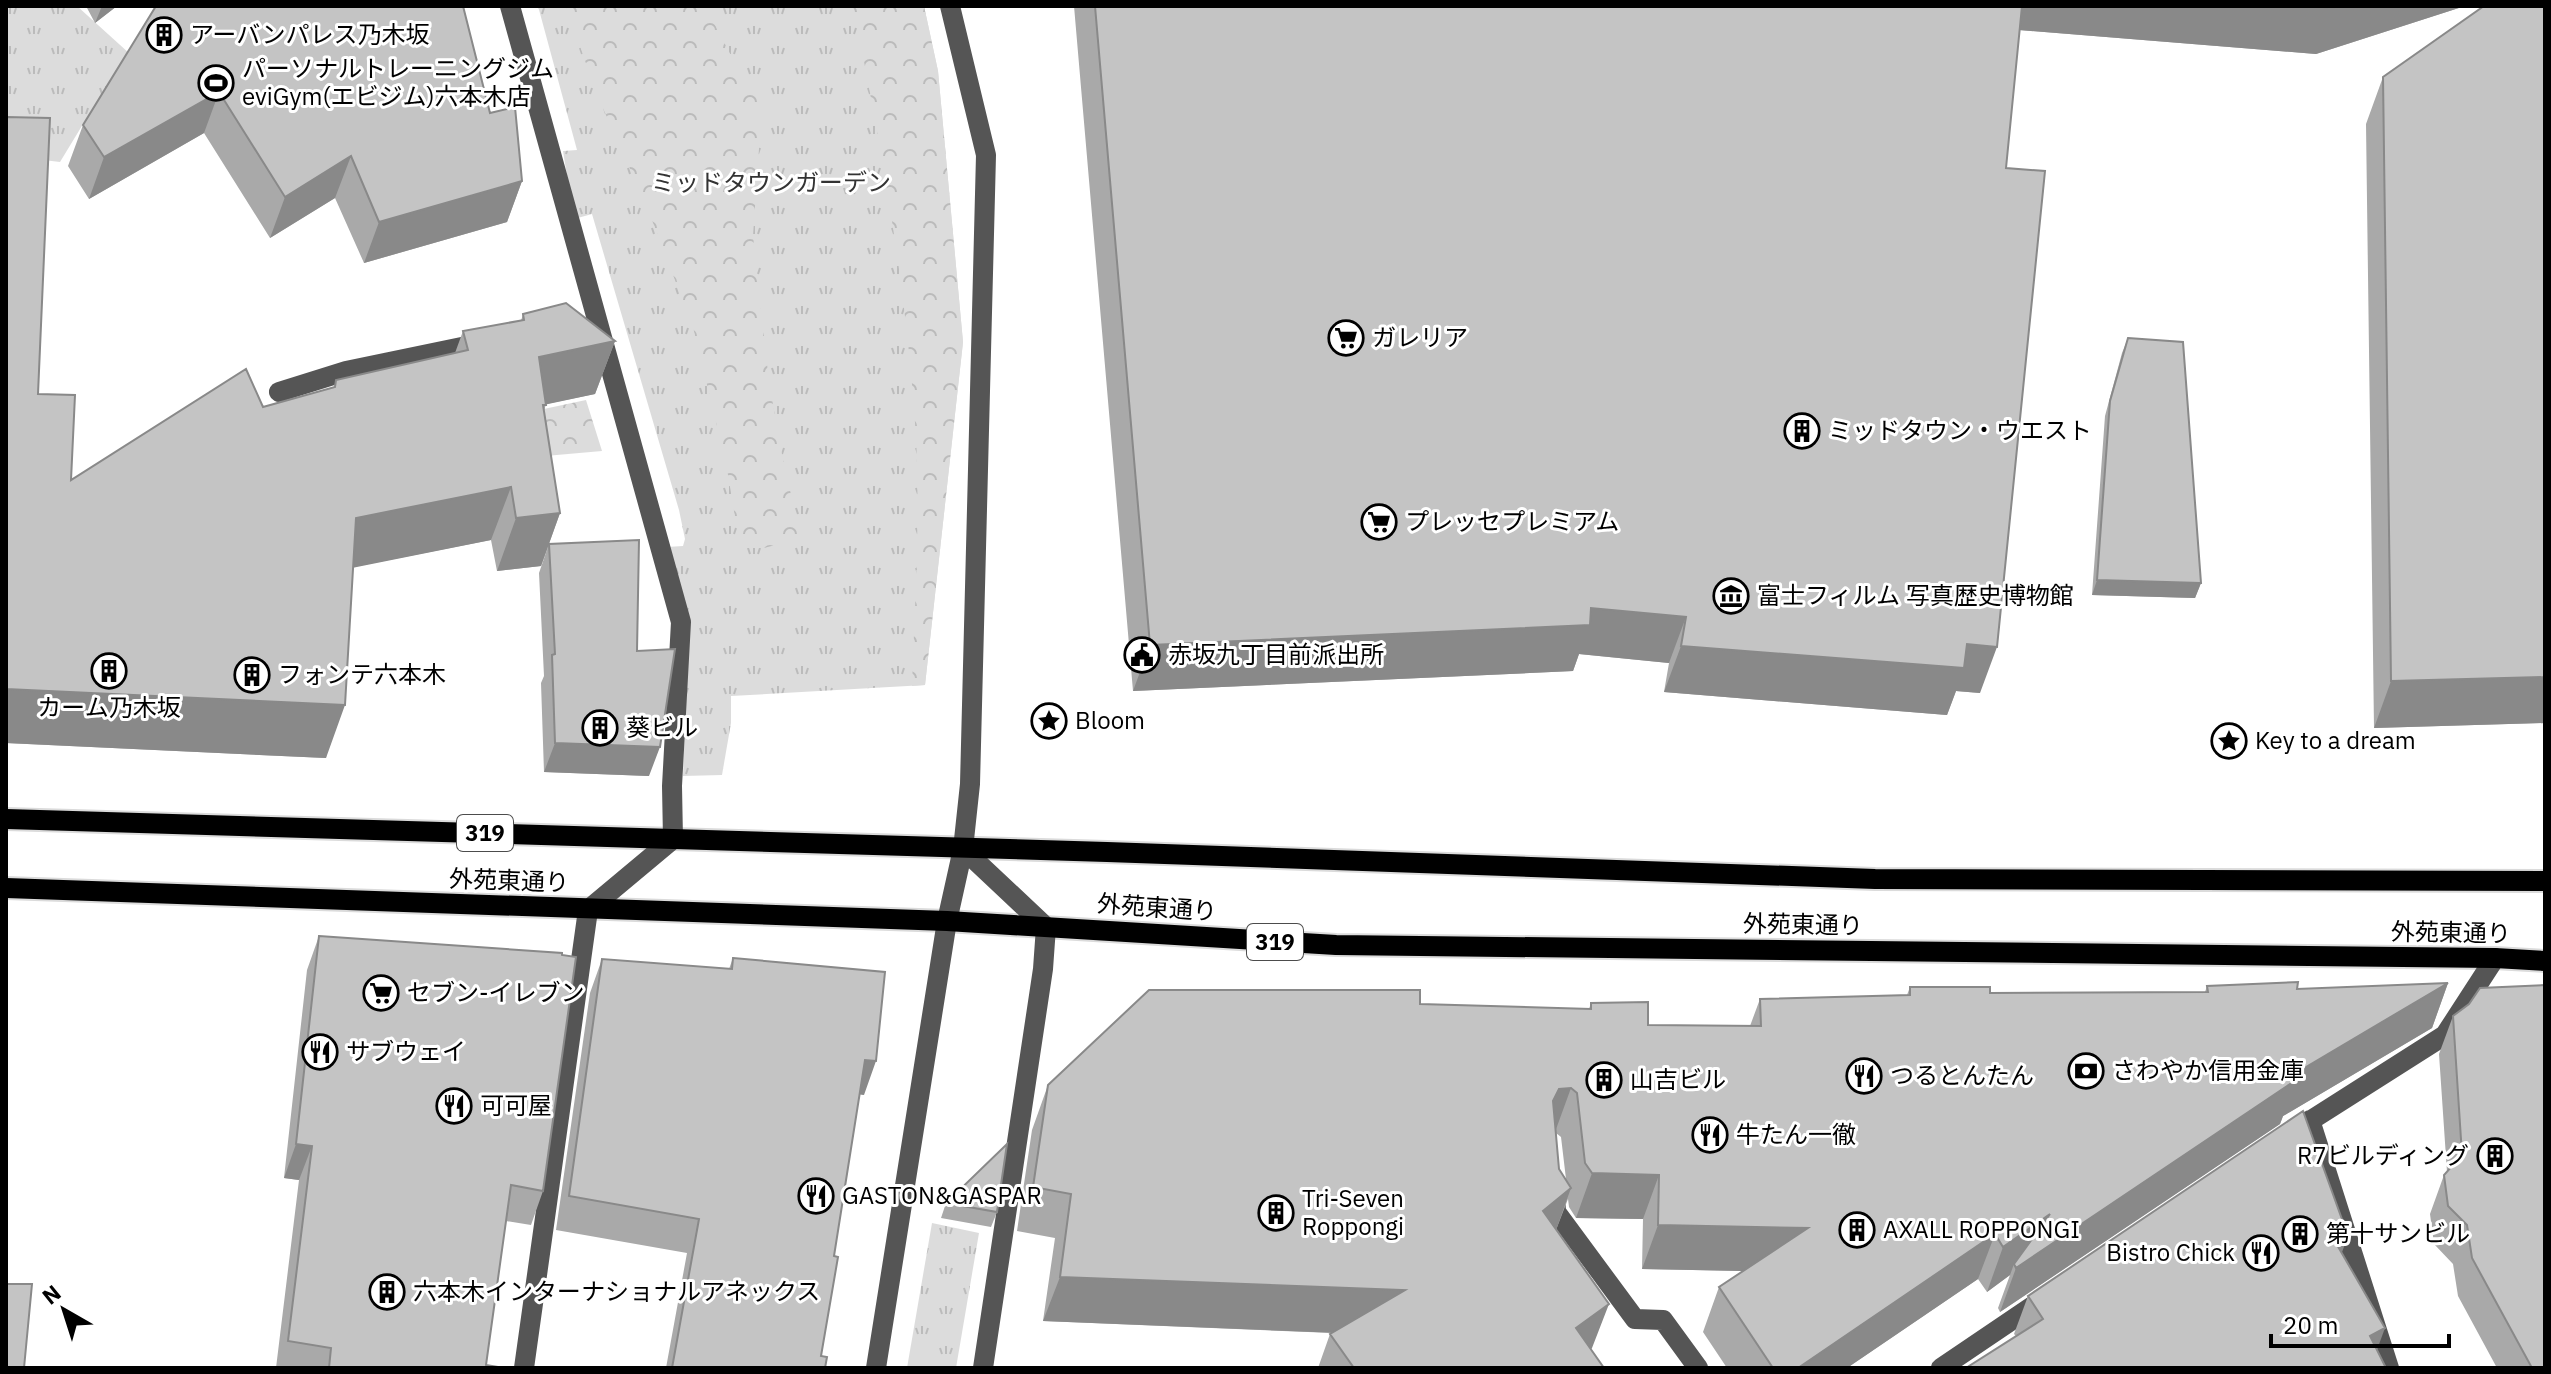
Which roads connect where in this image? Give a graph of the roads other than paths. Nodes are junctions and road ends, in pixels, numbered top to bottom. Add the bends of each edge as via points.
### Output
1 (510, 6) edge
2 (950, 6) edge
3 (508, 337) edge
4 (279, 392) dead end
5 (6, 819) edge
6 (673, 839) junction
7 (963, 849) junction
8 (2545, 881) edge
9 (6, 888) edge
10 (588, 910) junction
11 (947, 921) junction
12 (1046, 927) junction
13 (2495, 958) junction
14 (2545, 961) edge
15 (2310, 1120) junction
16 (2270, 1146) edge
17 (1553, 1171) edge
18 (2059, 1288) edge
19 (524, 1368) edge
20 (876, 1368) edge
21 (983, 1368) edge
22 (1698, 1368) edge
23 (1941, 1368) edge
24 (2389, 1368) edge

1 - 6 street via 587,318 681,622
2 - 7 street via 986,155 970,784
3 - 4 street via 346,371
5 - 6 main road, 外苑東通り / 319
6 - 7 main road, 外苑東通り / 319
6 - 10 street
7 - 8 main road, 外苑東通り / 319 via 1875,879
7 - 11 street
7 - 12 street
9 - 10 main road, 外苑東通り / 319
10 - 11 main road, 外苑東通り / 319
10 - 19 street
11 - 12 main road, 外苑東通り / 319
11 - 20 street
12 - 13 main road, 外苑東通り / 319 via 1336,945
12 - 21 street
13 - 14 main road, 外苑東通り / 319
13 - 15 street via 2445,1035
15 - 16 street
15 - 24 street
17 - 22 street via 1556,1212 1635,1319 1663,1320
18 - 23 street

